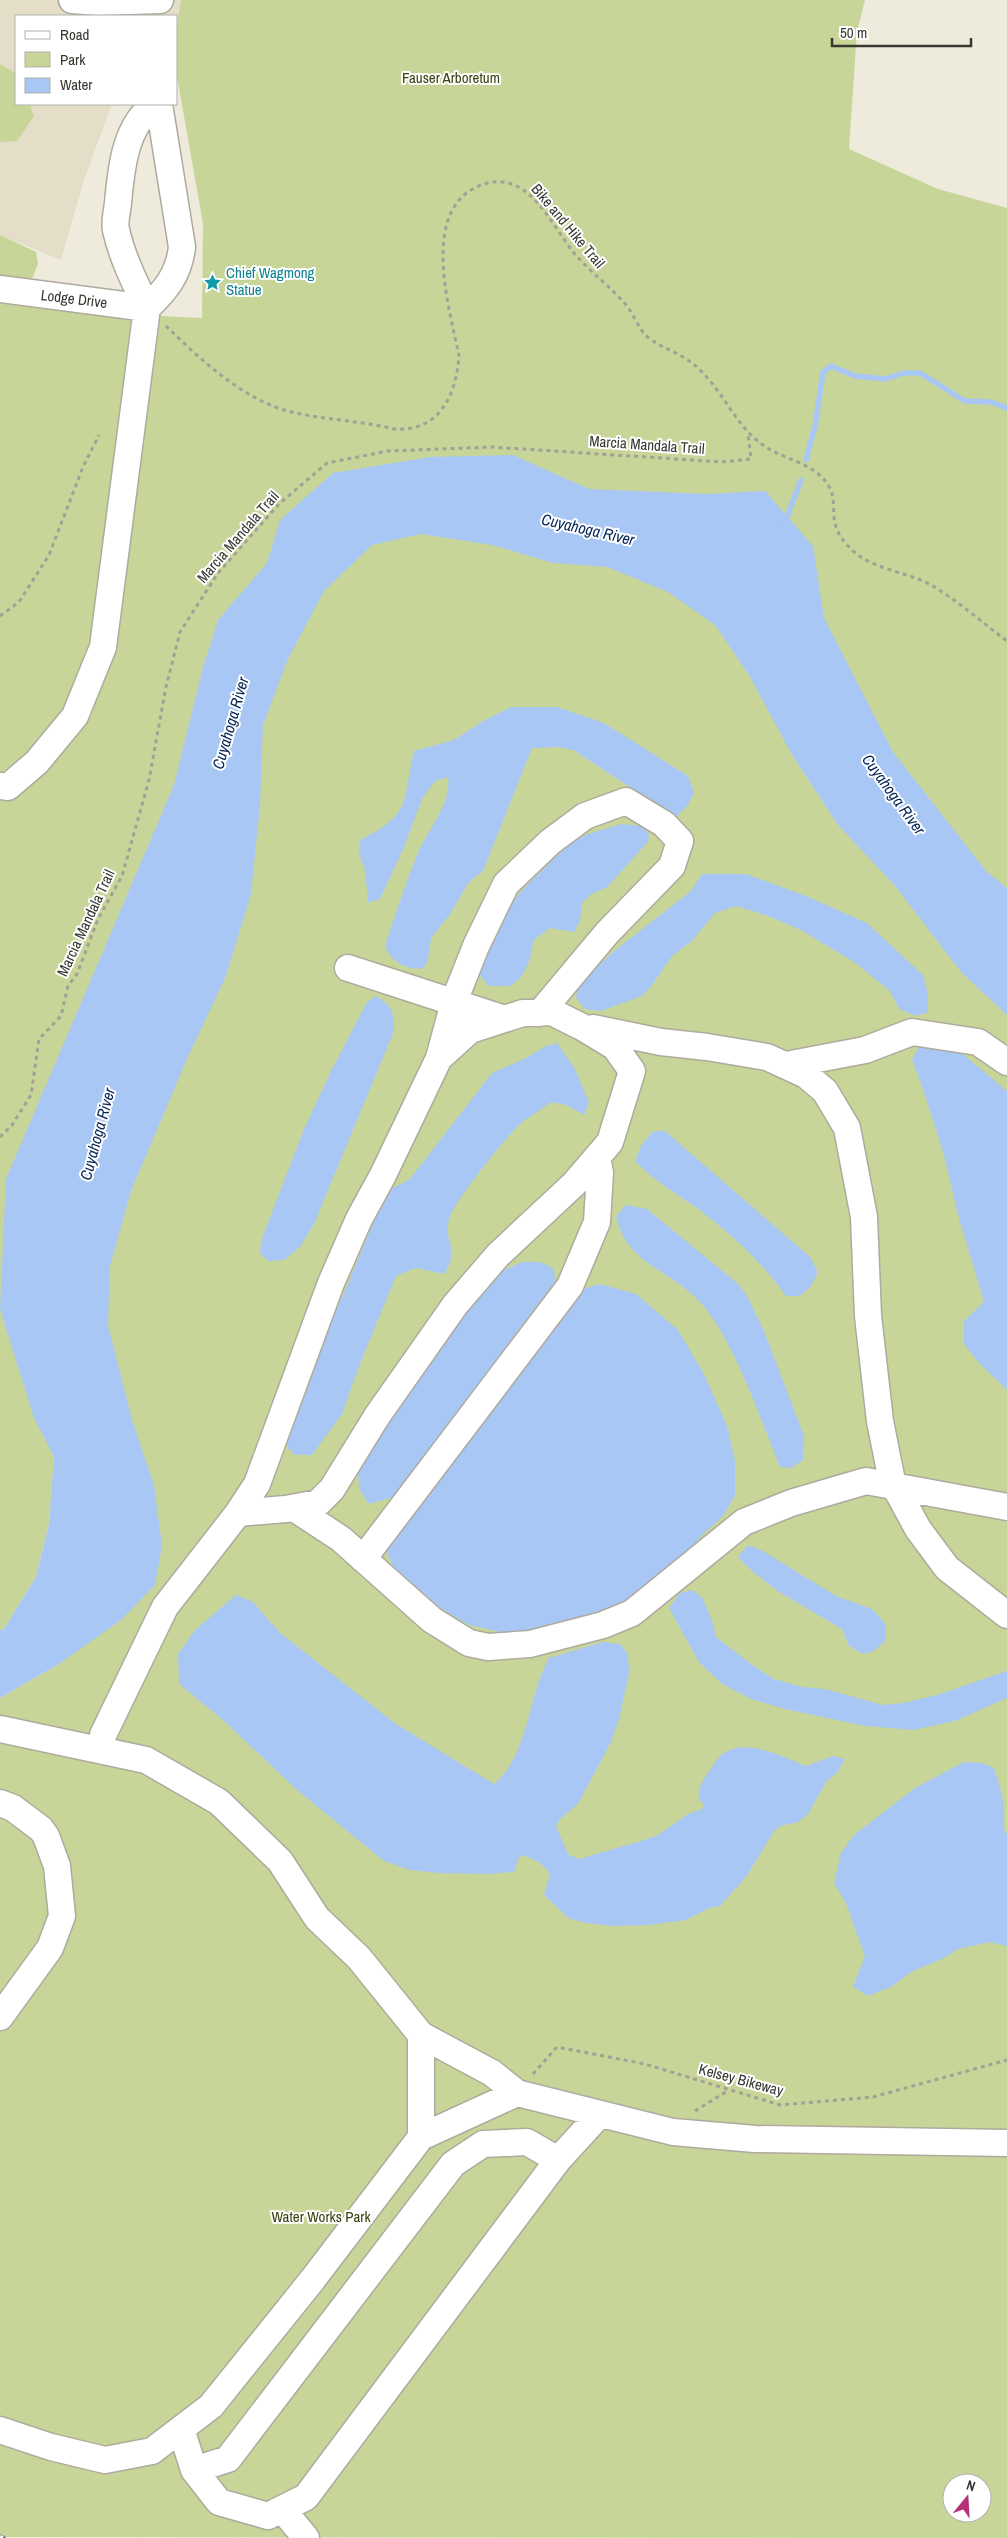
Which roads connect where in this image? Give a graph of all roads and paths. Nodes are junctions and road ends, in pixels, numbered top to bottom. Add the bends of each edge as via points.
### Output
1 (72, 0) edge
2 (160, 0) edge
3 (159, 15) edge
4 (156, 105) edge
5 (158, 105) edge
6 (0, 289) edge
7 (147, 308) junction
8 (187, 347) dead end
9 (748, 433) junction
10 (100, 435) dead end
11 (0, 616) edge
12 (1007, 641) edge
13 (0, 786) edge
14 (348, 968) dead end
15 (454, 1003) junction
16 (540, 1013) junction
17 (502, 1018) junction
18 (582, 1027) junction
19 (439, 1058) junction
20 (1007, 1062) edge
21 (786, 1065) junction
22 (0, 1137) edge
23 (597, 1157) junction
24 (895, 1486) junction
25 (1007, 1507) edge
26 (294, 1508) junction
27 (238, 1513) junction
28 (363, 1559) junction
29 (1007, 1615) edge
30 (0, 1729) edge
31 (103, 1735) dead end
32 (0, 1803) edge
33 (0, 2017) edge
34 (421, 2035) junction
35 (1007, 2060) edge
36 (517, 2093) junction
37 (600, 2114) junction
38 (421, 2137) junction
39 (1007, 2143) edge
40 (558, 2160) junction
41 (181, 2429) junction
42 (0, 2430) edge
43 (194, 2470) junction
44 (282, 2510) junction
45 (306, 2538) edge

1 - 2 street
2 - 3 street
4 - 7 street via 144,111 128,141 120,174 115,228
5 - 7 street via 182,246 180,264 167,288
6 - 7 street, Lodge Drive
7 - 13 street via 103,647 75,716 37,762 8,786
8 - 9 path, Bike and Hike Trail via 243,389 284,410 394,429 408,430 421,426 444,407 453,392 458,372 459,356 443,252 448,218 454,206 478,185 508,182 522,188 536,201 572,251 626,304 649,338 686,358 710,380
9 - 12 path, Bike and Hike Trail via 768,449 809,468 828,485 834,526 850,549 873,564 933,586
9 - 22 path, Marcia Mandala Trail via 751,459 722,462 492,447 388,451 328,463 279,504 218,573 180,632 149,780 122,876 98,919 77,974 68,986 61,1016 40,1039 31,1095 12,1125
10 - 11 path via 83,467 50,555 19,602
14 - 15 street
15 - 16 street via 476,946 506,884 550,842 578,822 626,801 664,824 680,841 672,866 607,933
15 - 17 street
15 - 19 street
16 - 17 street
16 - 18 street via 552,1012
17 - 19 street via 470,1030
18 - 21 street via 661,1042 743,1052
18 - 23 street via 615,1046 632,1071 610,1142
19 - 27 street via 359,1219 300,1361 257,1484
20 - 21 street via 978,1042 912,1032 866,1050
21 - 24 street via 806,1075 825,1091 847,1128 864,1217 868,1316 880,1421
23 - 26 street via 574,1184 498,1255 455,1305 377,1416 332,1489 318,1503
23 - 28 street via 600,1173 597,1222 570,1286
24 - 25 street
24 - 28 street via 866,1481 790,1503 744,1522 632,1613 603,1626 530,1644 488,1647 469,1643 432,1620
24 - 29 street via 918,1529 947,1568
26 - 27 street
26 - 28 street via 341,1539
27 - 31 street via 165,1607
30 - 34 street via 146,1760 219,1802 280,1861 317,1918 359,1958
32 - 33 street via 27,1818 46,1836 57,1866 62,1916 50,1948
34 - 36 street via 492,2073
34 - 38 street
35 - 36 path, Kelsey Bikeway via 873,2097 780,2105 645,2064 557,2047
36 - 37 street
36 - 38 street
37 - 39 street via 673,2132 755,2139
37 - 40 street
38 - 41 street via 211,2406
40 - 43 street via 527,2142 482,2144 453,2164 228,2459
40 - 44 street via 306,2497
41 - 42 street via 152,2451 105,2460
41 - 43 street
43 - 44 street via 219,2502 268,2516
44 - 45 street

